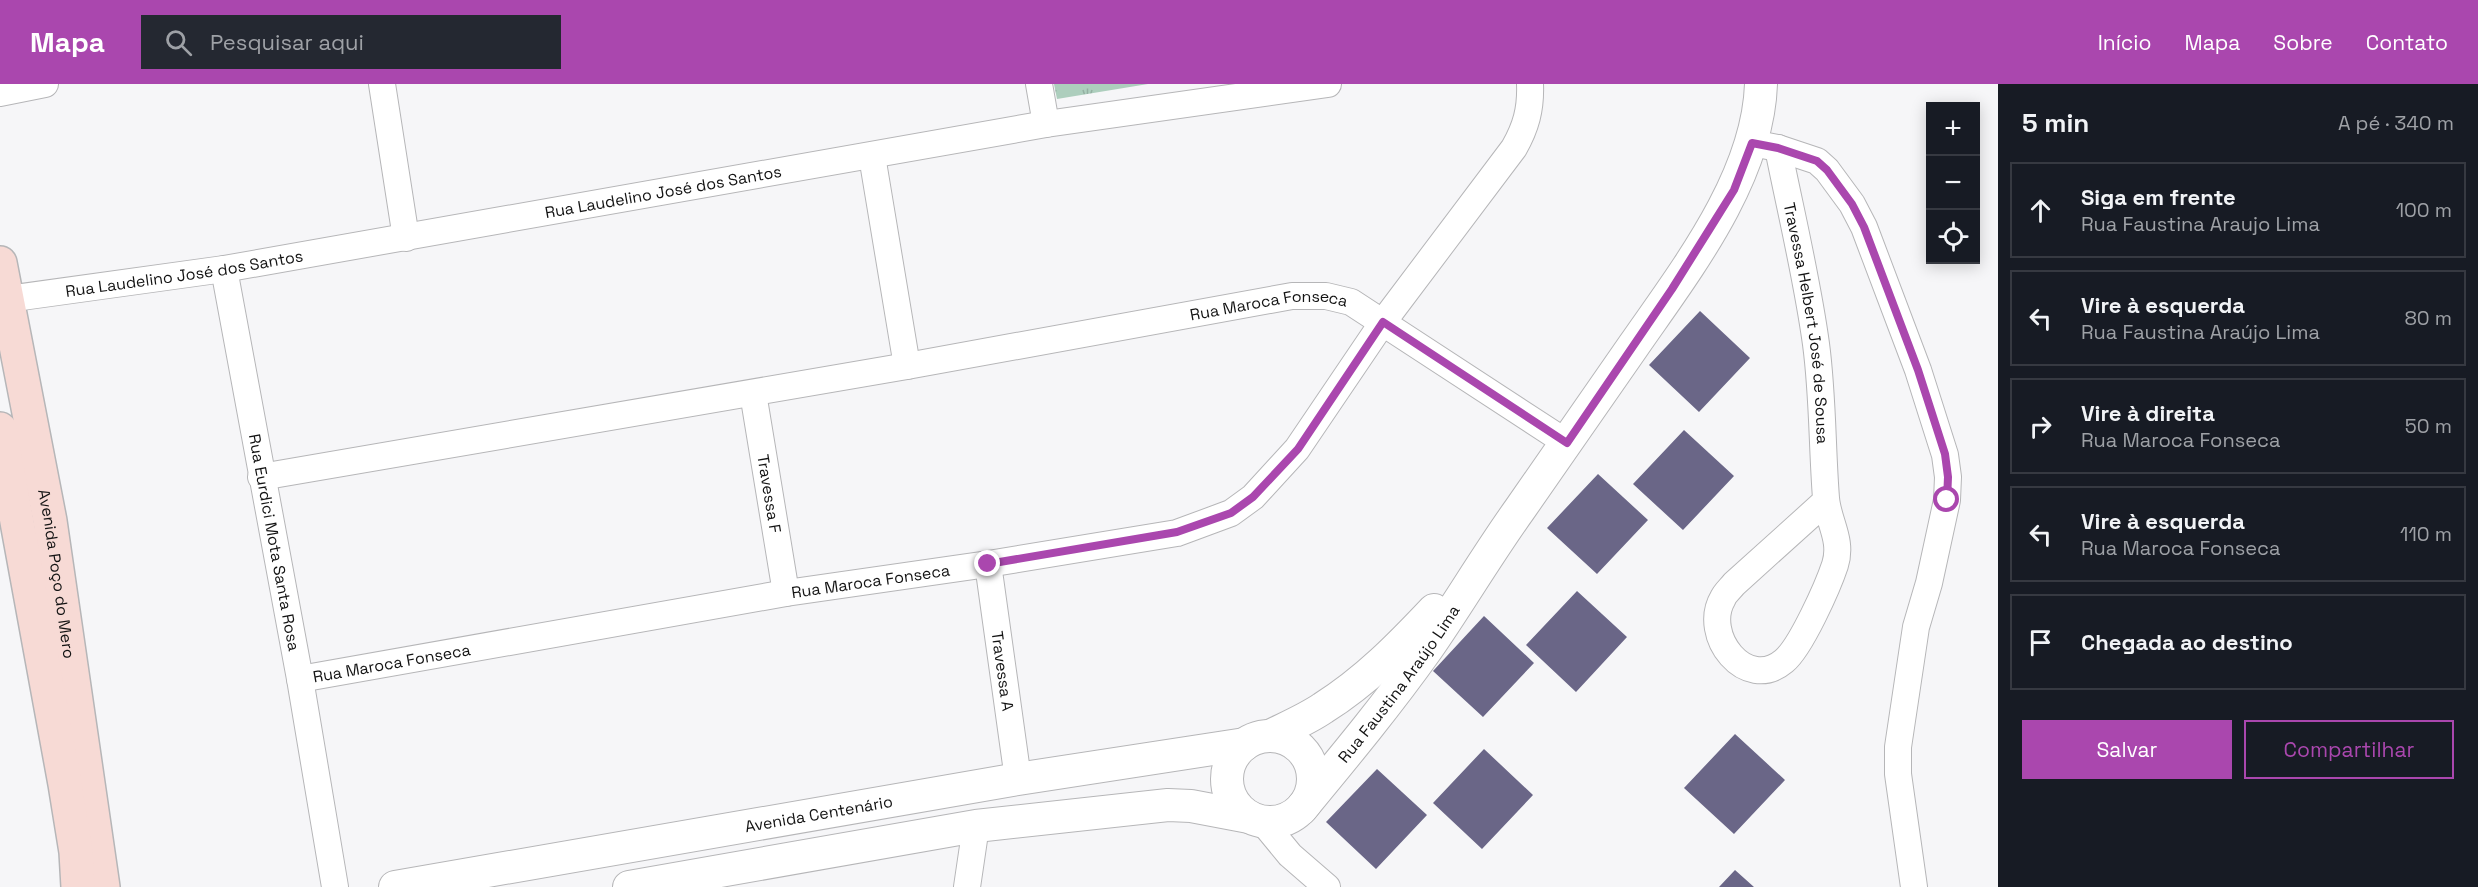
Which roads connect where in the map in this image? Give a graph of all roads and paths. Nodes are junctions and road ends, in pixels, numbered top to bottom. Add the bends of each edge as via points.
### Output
1 (45, 84) edge
2 (382, 84) edge
3 (1039, 84) edge
4 (1328, 84) edge
5 (1530, 84) edge
6 (1761, 84) edge
7 (0, 93) edge
8 (1046, 124) junction
9 (1765, 145) junction
10 (872, 156) junction
11 (406, 238) junction
12 (0, 263) edge
13 (224, 269) junction
14 (3, 300) edge
15 (1383, 322) junction
16 (908, 366) junction
17 (753, 393) junction
18 (0, 429) edge
19 (1567, 443) junction
20 (261, 477) junction
21 (1826, 501) junction
22 (1489, 553) junction
23 (988, 564) junction
24 (786, 593) junction
25 (300, 679) junction
26 (1258, 740) junction
27 (1018, 779) junction
28 (1301, 809) junction
29 (1256, 819) junction
30 (976, 826) junction
31 (78, 887) edge
32 (103, 887) edge
33 (335, 887) edge
34 (395, 887) edge
35 (629, 887) edge
36 (967, 887) edge
37 (1327, 887) edge
38 (1914, 887) edge

1 - 7 street
2 - 11 street
3 - 8 street
4 - 8 street, Rua Laudelino José dos Santos
5 - 15 street, Rua Maroca Fonseca via 1529,112 1514,148
6 - 9 street, Rua Faustina Araújo Lima
8 - 10 street, Rua Laudelino José dos Santos
9 - 19 street, Rua Faustina Araújo Lima
9 - 21 street, Travessa Helbert José de Sousa via 1816,342 1823,405
9 - 38 street via 1817,161 1852,204 1918,370 1945,454 1947,500 1916,627 1898,747 1898,774
10 - 11 street, Rua Laudelino José dos Santos
10 - 16 street
11 - 13 street, Rua Laudelino José dos Santos
12 - 14 main road, Avenida Poço do Mero
13 - 14 street, Rua Laudelino José dos Santos
13 - 20 street, Rua Eurdici Mota Santa Rosa
14 - 32 main road, Avenida Poço do Mero via 50,521
15 - 16 street, Rua Maroca Fonseca via 1351,302 1326,296 1292,296
15 - 19 street, Rua Maroca Fonseca
15 - 23 street, Rua Maroca Fonseca via 1298,449 1253,497 1231,513 1177,532
16 - 17 street, Rua Maroca Fonseca
17 - 20 street, Rua Maroca Fonseca
17 - 24 street, Travessa F
18 - 31 main road, Avenida Poço do Mero via 65,784
19 - 22 street, Rua Faustina Araújo Lima
20 - 25 street, Rua Eurdici Mota Santa Rosa
21 - 21 street, Travessa Helbert José de Sousa via 1722,598 1718,613 1721,640 1736,662 1748,669 1767,669 1785,660 1797,645 1830,577 1838,552
22 - 26 street, Rua Faustina Araújo Lima via 1372,672 1322,709
22 - 28 street, Rua Faustina Araújo Lima via 1427,649
23 - 24 street, Rua Maroca Fonseca
23 - 27 street, Travessa A
24 - 25 street, Rua Maroca Fonseca
25 - 33 street, Rua Eurdici Mota Santa Rosa
26 - 27 street, Avenida Centenário
26 - 28 street, Avenida Centenário via 1284,738 1307,756 1313,783
26 - 29 street via 1235,754 1226,782 1238,808
27 - 34 street, Avenida Centenário
28 - 29 street via 1276,822
29 - 30 street via 1168,805
29 - 37 street
30 - 35 street
30 - 36 street

